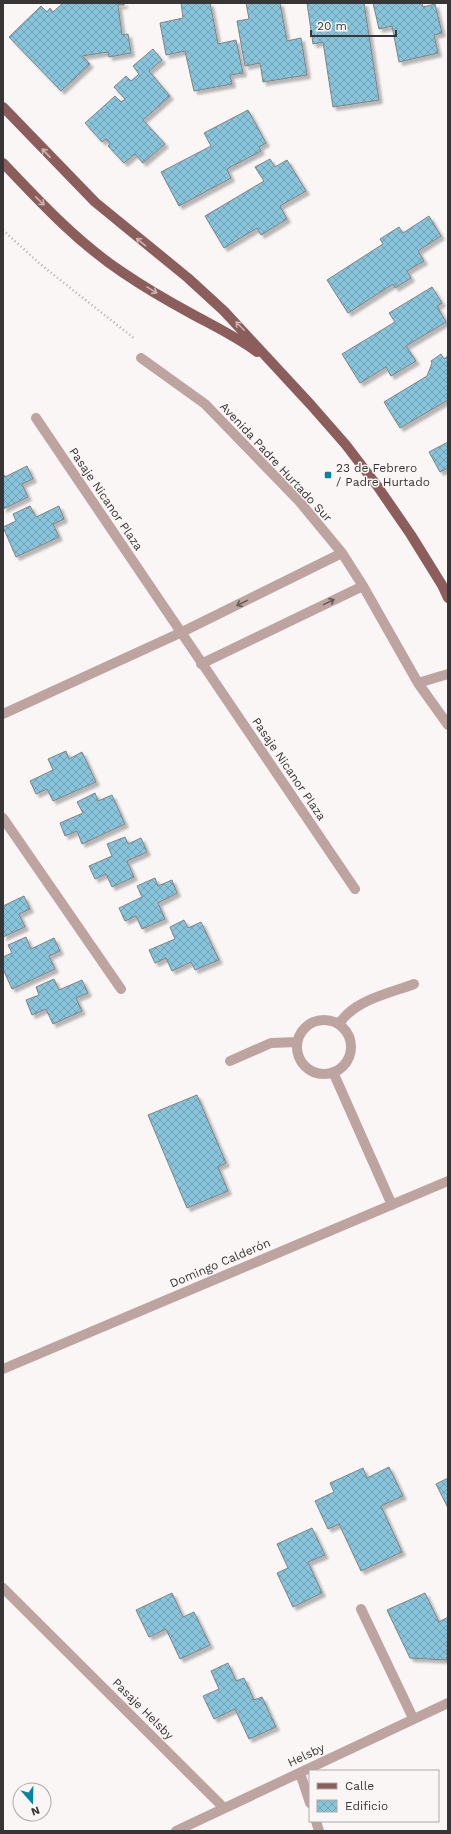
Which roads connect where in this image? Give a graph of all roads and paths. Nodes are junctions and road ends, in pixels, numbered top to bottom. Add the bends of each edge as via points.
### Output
1 (3, 107) edge
2 (3, 163) edge
3 (141, 358) dead end
4 (275, 366) junction
5 (36, 418) dead end
6 (342, 553) junction
7 (363, 586) junction
8 (448, 598) edge
9 (180, 633) junction
10 (201, 664) junction
11 (448, 674) edge
12 (418, 683) junction
13 (3, 714) edge
14 (448, 725) edge
15 (3, 818) edge
16 (355, 889) dead end
17 (414, 984) dead end
18 (122, 988) dead end
19 (339, 1024) junction
20 (297, 1042) junction
21 (230, 1061) dead end
22 (334, 1072) junction
23 (448, 1181) edge
24 (392, 1204) junction
25 (3, 1369) edge
26 (3, 1588) edge
27 (361, 1609) dead end
28 (448, 1703) edge
29 (413, 1718) junction
30 (300, 1773) junction
31 (309, 1800) edge
32 (224, 1808) junction
33 (176, 1831) edge

4 -> 1 main road via 242,328 188,278 95,202
2 -> 4 main road via 57,219 122,272 229,333
3 - 6 street, Avenida Padre Hurtado Sur via 205,404 299,501
4 - 8 main road via 341,439 378,487 411,535
5 - 9 street, Pasaje Nicanor Plaza
6 - 7 street, Avenida Padre Hurtado Sur
6 -> 9 street
10 -> 7 street
7 - 12 street, Avenida Padre Hurtado Sur
9 - 10 street, Pasaje Nicanor Plaza
9 - 13 street
10 - 16 street, Pasaje Nicanor Plaza
11 - 12 street
12 - 14 street, Avenida Padre Hurtado Sur
15 - 18 street
17 - 19 street via 355,1006 344,1015
19 - 20 street via 331,1020 314,1022 306,1026
19 - 22 street via 349,1037 351,1045 346,1061
20 - 21 street via 271,1044
20 - 22 street via 300,1061 307,1068 324,1074
22 - 24 street
23 - 24 street, Domingo Calderón
24 - 25 street, Domingo Calderón
26 - 32 street, Pasaje Helsby
27 - 29 street
28 - 29 street, Helsby
29 - 30 street, Helsby
30 - 31 street
30 - 32 street, Helsby
32 - 33 street, Helsby

